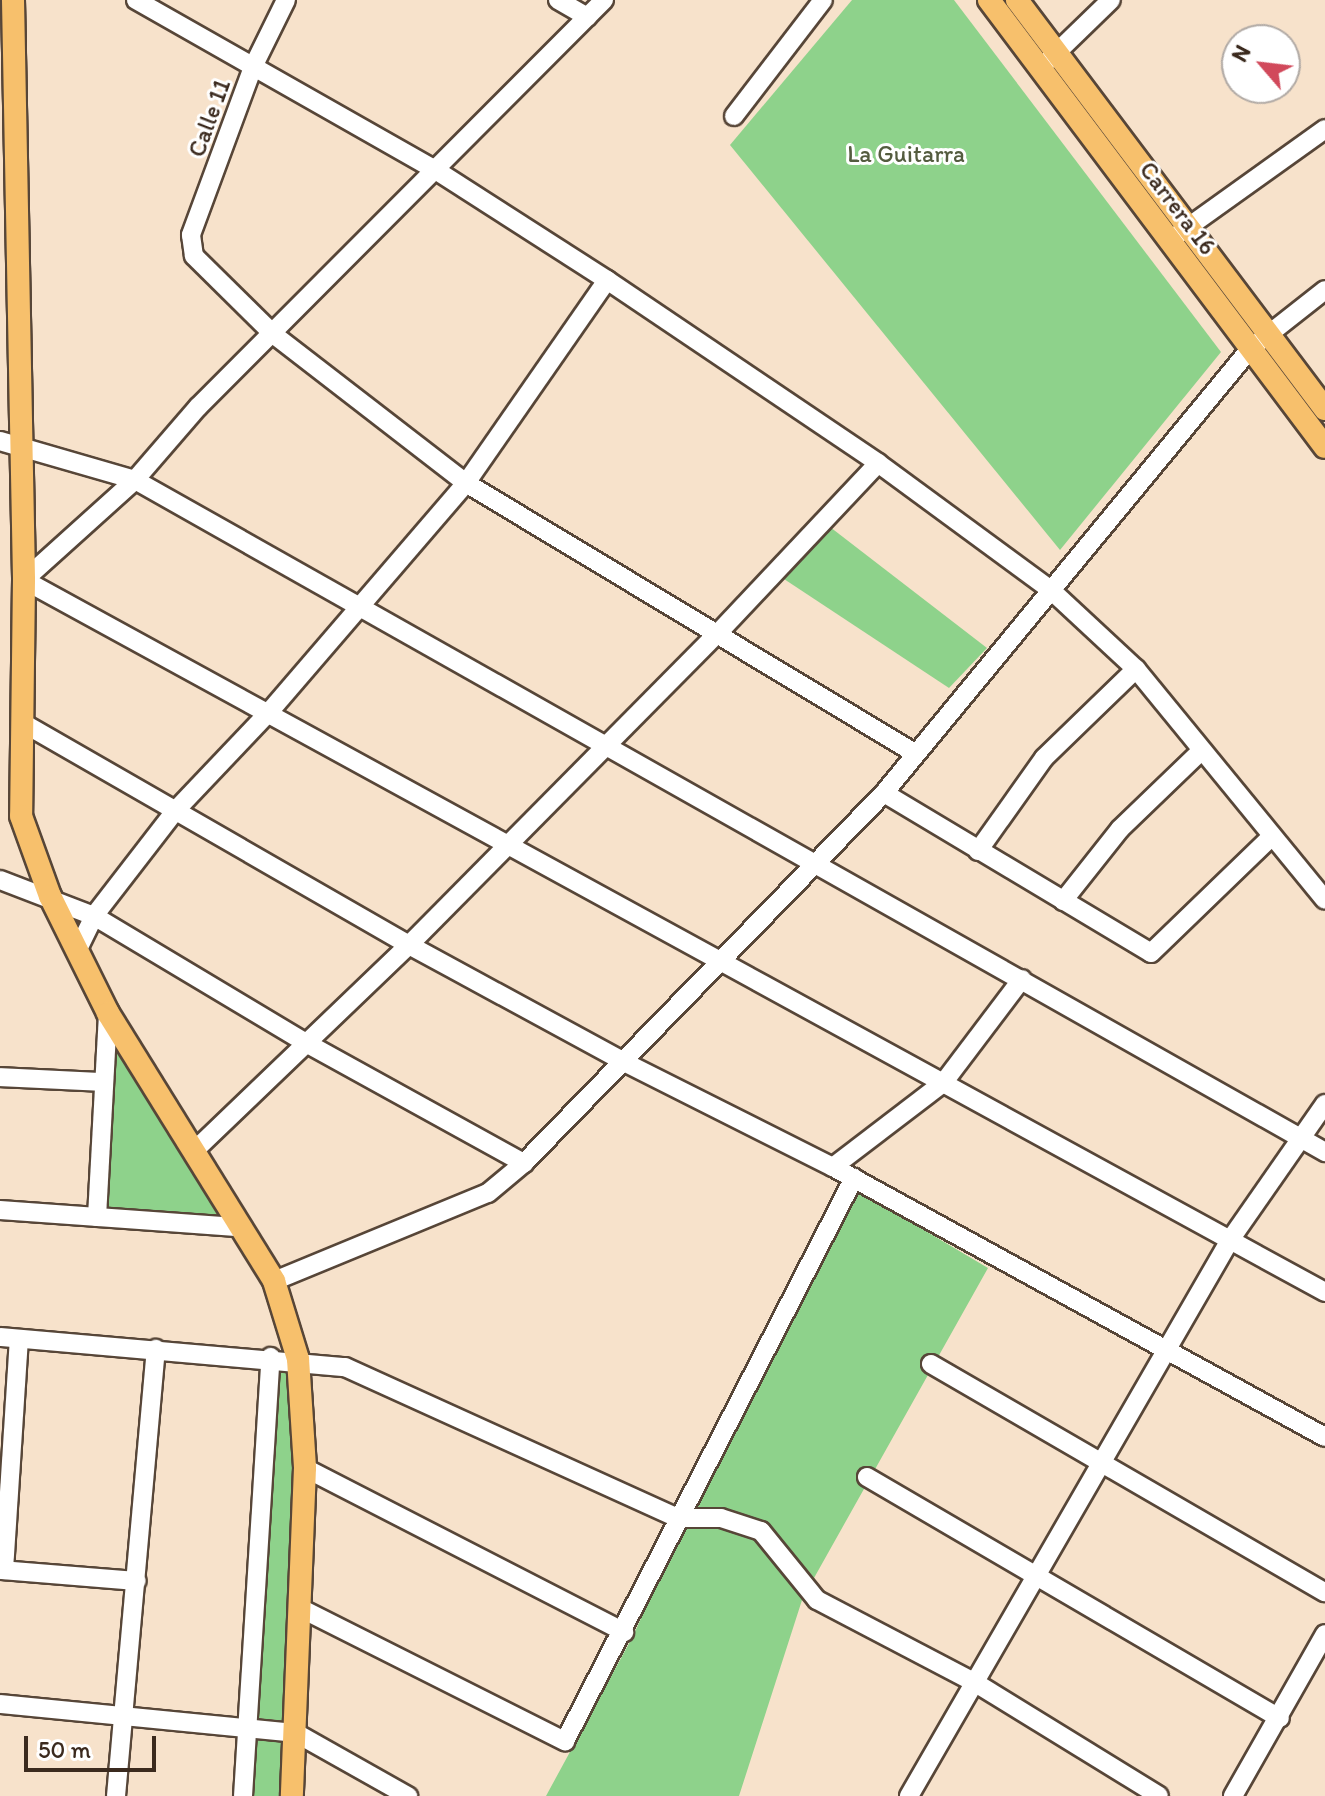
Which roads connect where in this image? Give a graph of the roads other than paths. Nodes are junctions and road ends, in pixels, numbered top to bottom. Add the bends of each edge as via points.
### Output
1 (13, 0) edge
2 (136, 0) edge
3 (286, 0) edge
4 (558, 0) edge
5 (604, 0) edge
6 (823, 0) edge
7 (989, 0) edge
8 (1017, 0) edge
9 (1111, 0) edge
10 (587, 17) junction
11 (1049, 60) junction
12 (253, 67) junction
13 (734, 116) dead end
14 (1325, 129) edge
15 (434, 169) junction
16 (1179, 234) junction
17 (8, 255) edge
18 (607, 280) junction
19 (1325, 290) edge
20 (1269, 333) junction
21 (273, 334) junction
22 (1250, 349) junction
23 (1325, 409) edge
24 (9, 442) edge
25 (1325, 447) edge
26 (878, 463) junction
27 (135, 480) junction
28 (466, 483) junction
29 (24, 580) junction
30 (1052, 591) junction
31 (361, 604) junction
32 (719, 632) junction
33 (1136, 669) junction
34 (270, 711) junction
35 (23, 723) junction
36 (605, 742) junction
37 (913, 752) junction
38 (1200, 752) junction
39 (884, 793) junction
40 (176, 810) junction
41 (1272, 836) junction
42 (506, 846) junction
43 (978, 851) junction
44 (817, 863) junction
45 (0, 880) edge
46 (50, 896) junction
47 (1325, 900) edge
48 (1063, 901) junction
49 (94, 916) junction
50 (409, 945) junction
51 (78, 949) junction
52 (725, 961) junction
53 (1022, 979) junction
54 (108, 1013) junction
55 (308, 1044) junction
56 (626, 1063) junction
57 (0, 1077) edge
58 (101, 1082) junction
59 (944, 1082) junction
60 (1325, 1104) edge
61 (1299, 1137) junction
62 (193, 1152) junction
63 (1325, 1152) edge
64 (524, 1163) junction
65 (833, 1167) junction
66 (854, 1178) junction
67 (0, 1210) edge
68 (97, 1217) junction
69 (239, 1227) junction
70 (1230, 1240) junction
71 (274, 1281) junction
72 (1325, 1292) edge
73 (10, 1338) edge
74 (156, 1349) junction
75 (1165, 1349) junction
76 (271, 1357) junction
77 (298, 1359) junction
78 (931, 1364) dead end
79 (1325, 1437) edge
80 (1100, 1462) junction
81 (305, 1468) junction
82 (867, 1477) dead end
83 (678, 1518) junction
84 (2, 1570) edge
85 (1035, 1575) junction
86 (137, 1581) junction
87 (1325, 1592) edge
88 (300, 1608) junction
89 (624, 1632) junction
90 (1325, 1634) edge
91 (974, 1682) junction
92 (0, 1704) edge
93 (124, 1713) junction
94 (1280, 1718) junction
95 (249, 1728) junction
96 (296, 1733) junction
97 (116, 1796) edge
98 (243, 1796) edge
99 (292, 1796) edge
100 (408, 1796) edge
101 (909, 1796) edge
102 (1159, 1796) edge
103 (1233, 1796) edge

1 - 17 main road
2 - 12 street
3 - 12 street, Calle 11
4 - 10 street
5 - 10 street
6 - 13 street
7 - 11 main road, Carrera 16
8 - 11 main road, Carrera 16
9 - 11 street
10 - 15 street
11 - 16 main road, Carrera 16
12 - 15 street
12 - 21 street, Calle 11 via 191,235 194,256
14 - 16 street
15 - 18 street
15 - 21 street
16 - 20 main road, Carrera 16
16 - 22 main road, Carrera 16
17 - 24 main road
18 - 26 street
18 - 28 street
19 - 20 street
20 - 22 street
20 - 23 main road, Carrera 16
21 - 27 street via 198,407
21 - 28 street
22 - 25 main road, Carrera 16
22 - 30 street
24 - 27 street
24 - 29 main road
26 - 30 street
26 - 32 street
27 - 29 street
27 - 31 street
28 - 31 street
28 - 32 street
29 - 34 street
29 - 35 main road
30 - 33 street
30 - 37 street
31 - 34 street
31 - 36 street
32 - 36 street
32 - 37 street
33 - 38 street
33 - 43 street via 1044,758
34 - 40 street
34 - 42 street
35 - 40 street
35 - 46 main road via 21,816
36 - 42 street
36 - 44 street
37 - 39 street
38 - 41 street
38 - 48 street via 1120,829
39 - 43 street
39 - 44 street
40 - 49 street
40 - 50 street
41 - 47 street
41 - 48 street via 1151,953
42 - 50 street
42 - 52 street
43 - 48 street
44 - 52 street
44 - 53 street
45 - 46 street
46 - 49 street
46 - 51 main road
49 - 51 street
49 - 55 street
50 - 55 street
50 - 56 street
51 - 54 main road
52 - 56 street
52 - 59 street
53 - 59 street
53 - 61 street
54 - 58 street
54 - 62 main road
55 - 62 street
55 - 64 street
56 - 64 street
56 - 65 street
57 - 58 street
58 - 68 street
59 - 65 street
59 - 70 street
60 - 61 street
61 - 63 street
61 - 70 street
62 - 69 main road
64 - 71 street via 488,1193
65 - 66 street
66 - 75 street
66 - 83 street
67 - 68 street
68 - 69 street
69 - 71 main road
70 - 72 street
70 - 75 street
71 - 77 main road
73 - 74 street
73 - 84 street
74 - 76 street
74 - 86 street
75 - 79 street
75 - 80 street
76 - 77 street
76 - 95 street
77 - 81 main road
77 - 83 street via 345,1367
78 - 80 street
80 - 85 street
80 - 87 street
81 - 88 main road
81 - 89 street
82 - 85 street
83 - 89 street
83 - 91 street via 721,1518 761,1531 817,1600
84 - 86 street
85 - 91 street
85 - 94 street
86 - 93 street
88 - 89 street via 565,1741
88 - 96 main road
90 - 94 street
91 - 101 street
91 - 102 street
92 - 93 street
93 - 95 street
93 - 97 street
94 - 103 street
95 - 96 street
95 - 98 street
96 - 99 main road
96 - 100 street

